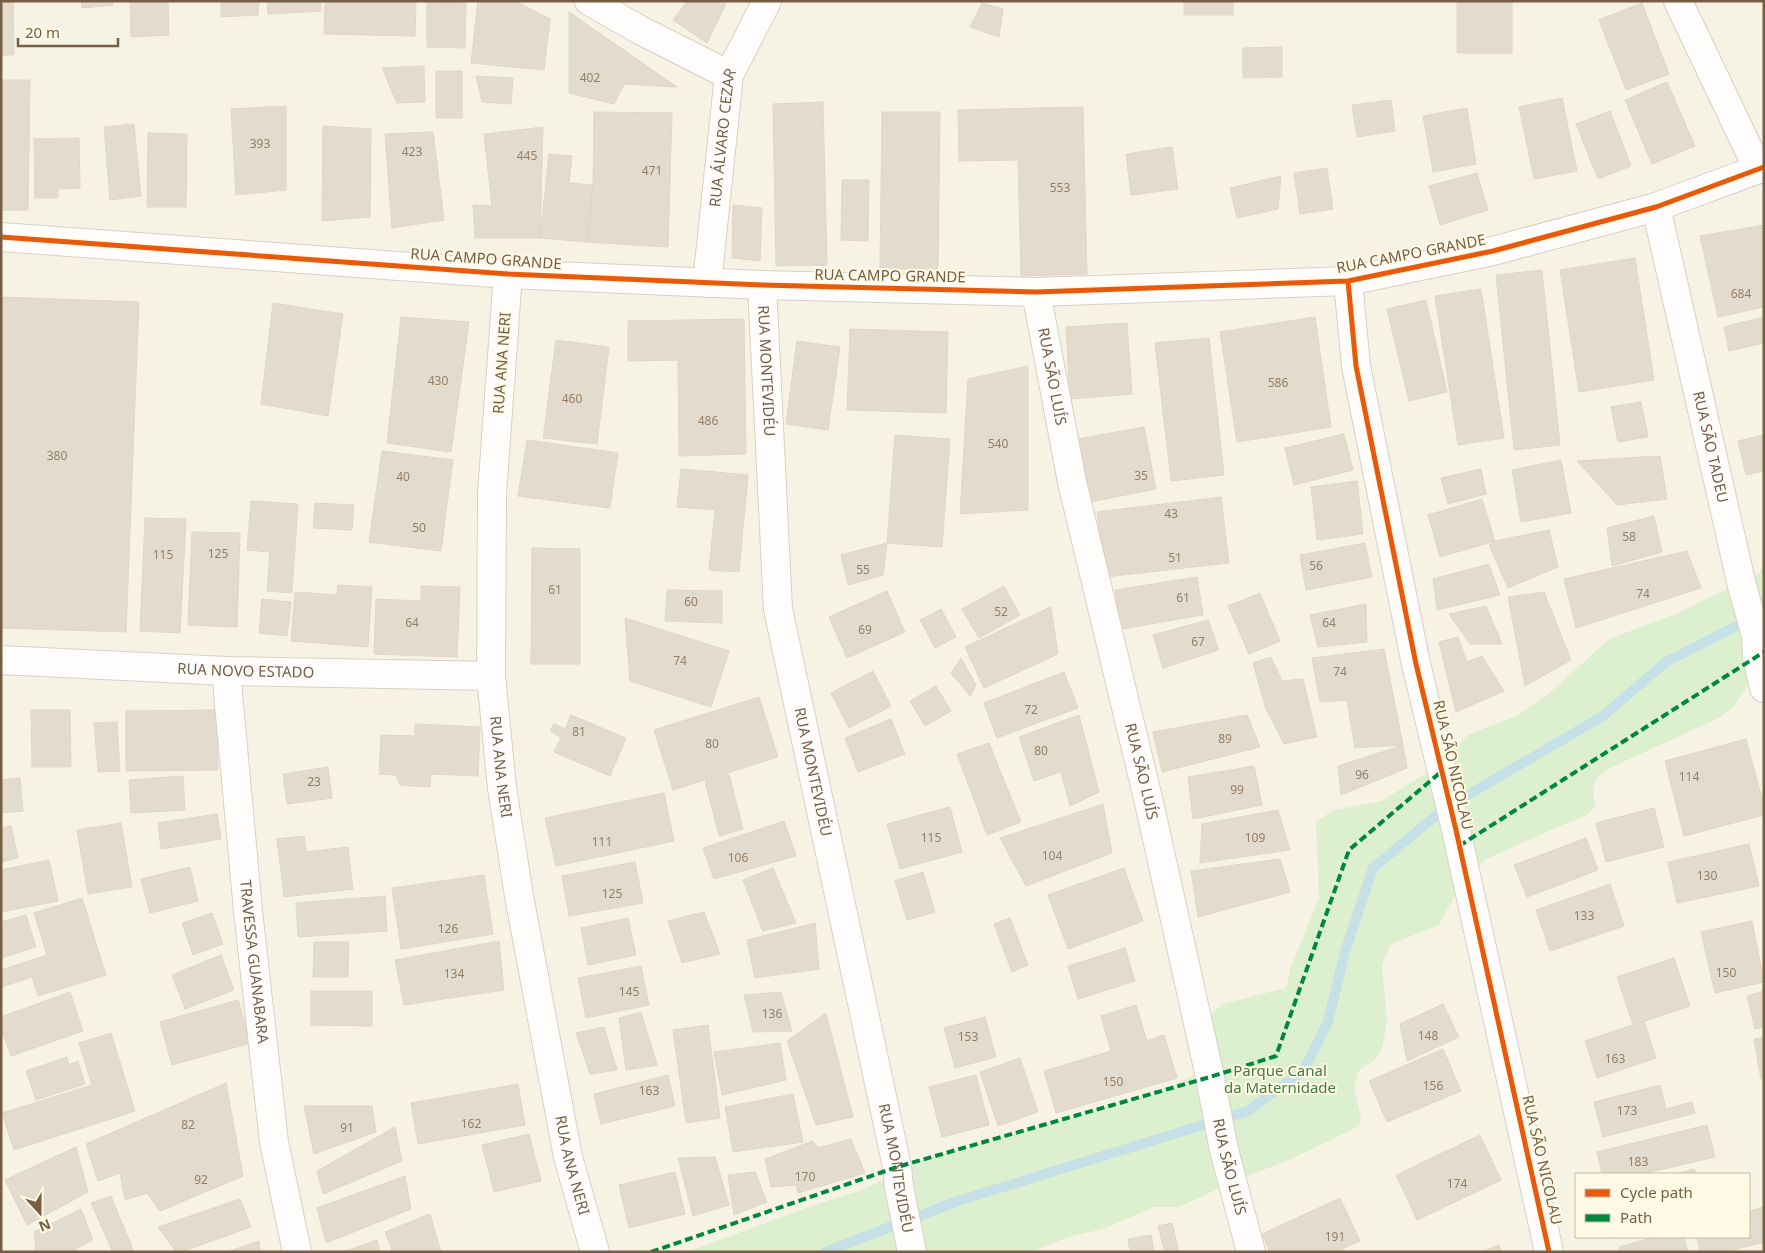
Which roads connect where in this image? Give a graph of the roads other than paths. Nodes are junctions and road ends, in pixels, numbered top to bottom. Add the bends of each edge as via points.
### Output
1 (589, 1) edge
2 (767, 1) edge
3 (1678, 1) edge
4 (729, 75) junction
5 (1761, 168) edge
6 (1656, 207) junction
7 (1, 237) edge
8 (508, 274) junction
9 (1348, 281) junction
10 (707, 283) junction
11 (762, 285) junction
12 (1036, 292) junction
13 (1, 660) edge
14 (226, 671) junction
15 (491, 676) junction
16 (1764, 688) edge
17 (912, 1250) edge
18 (297, 1252) edge
19 (595, 1252) edge
20 (1252, 1252) edge
21 (1549, 1252) edge

1 - 4 street
2 - 4 street, RUA ÁLVARO CEZAR
3 - 5 street
4 - 10 street, RUA ÁLVARO CEZAR
5 - 6 street, RUA CAMPO GRANDE
6 - 9 street, RUA CAMPO GRANDE via 1493,251
6 - 16 street, RUA SÃO TADEU via 1756,636
7 - 8 street, RUA CAMPO GRANDE
8 - 10 street, RUA CAMPO GRANDE
8 - 15 street, RUA ANA NERI via 492,494
9 - 12 street, RUA CAMPO GRANDE
9 - 21 street, RUA SÃO NICOLAU via 1356,366 1416,664 1444,776
10 - 11 street, RUA CAMPO GRANDE
11 - 12 street, RUA CAMPO GRANDE
11 - 17 street, RUA MONTEVIDÉU via 778,610 898,1166
12 - 20 street, RUA SÃO LUÍS via 1072,482 1150,807 1224,1150
13 - 14 street, RUA NOVO ESTADO
14 - 15 street, RUA NOVO ESTADO
14 - 18 street, TRAVESSA GUANABARA via 274,1142
15 - 19 street, RUA ANA NERI via 502,788 519,896 568,1157

